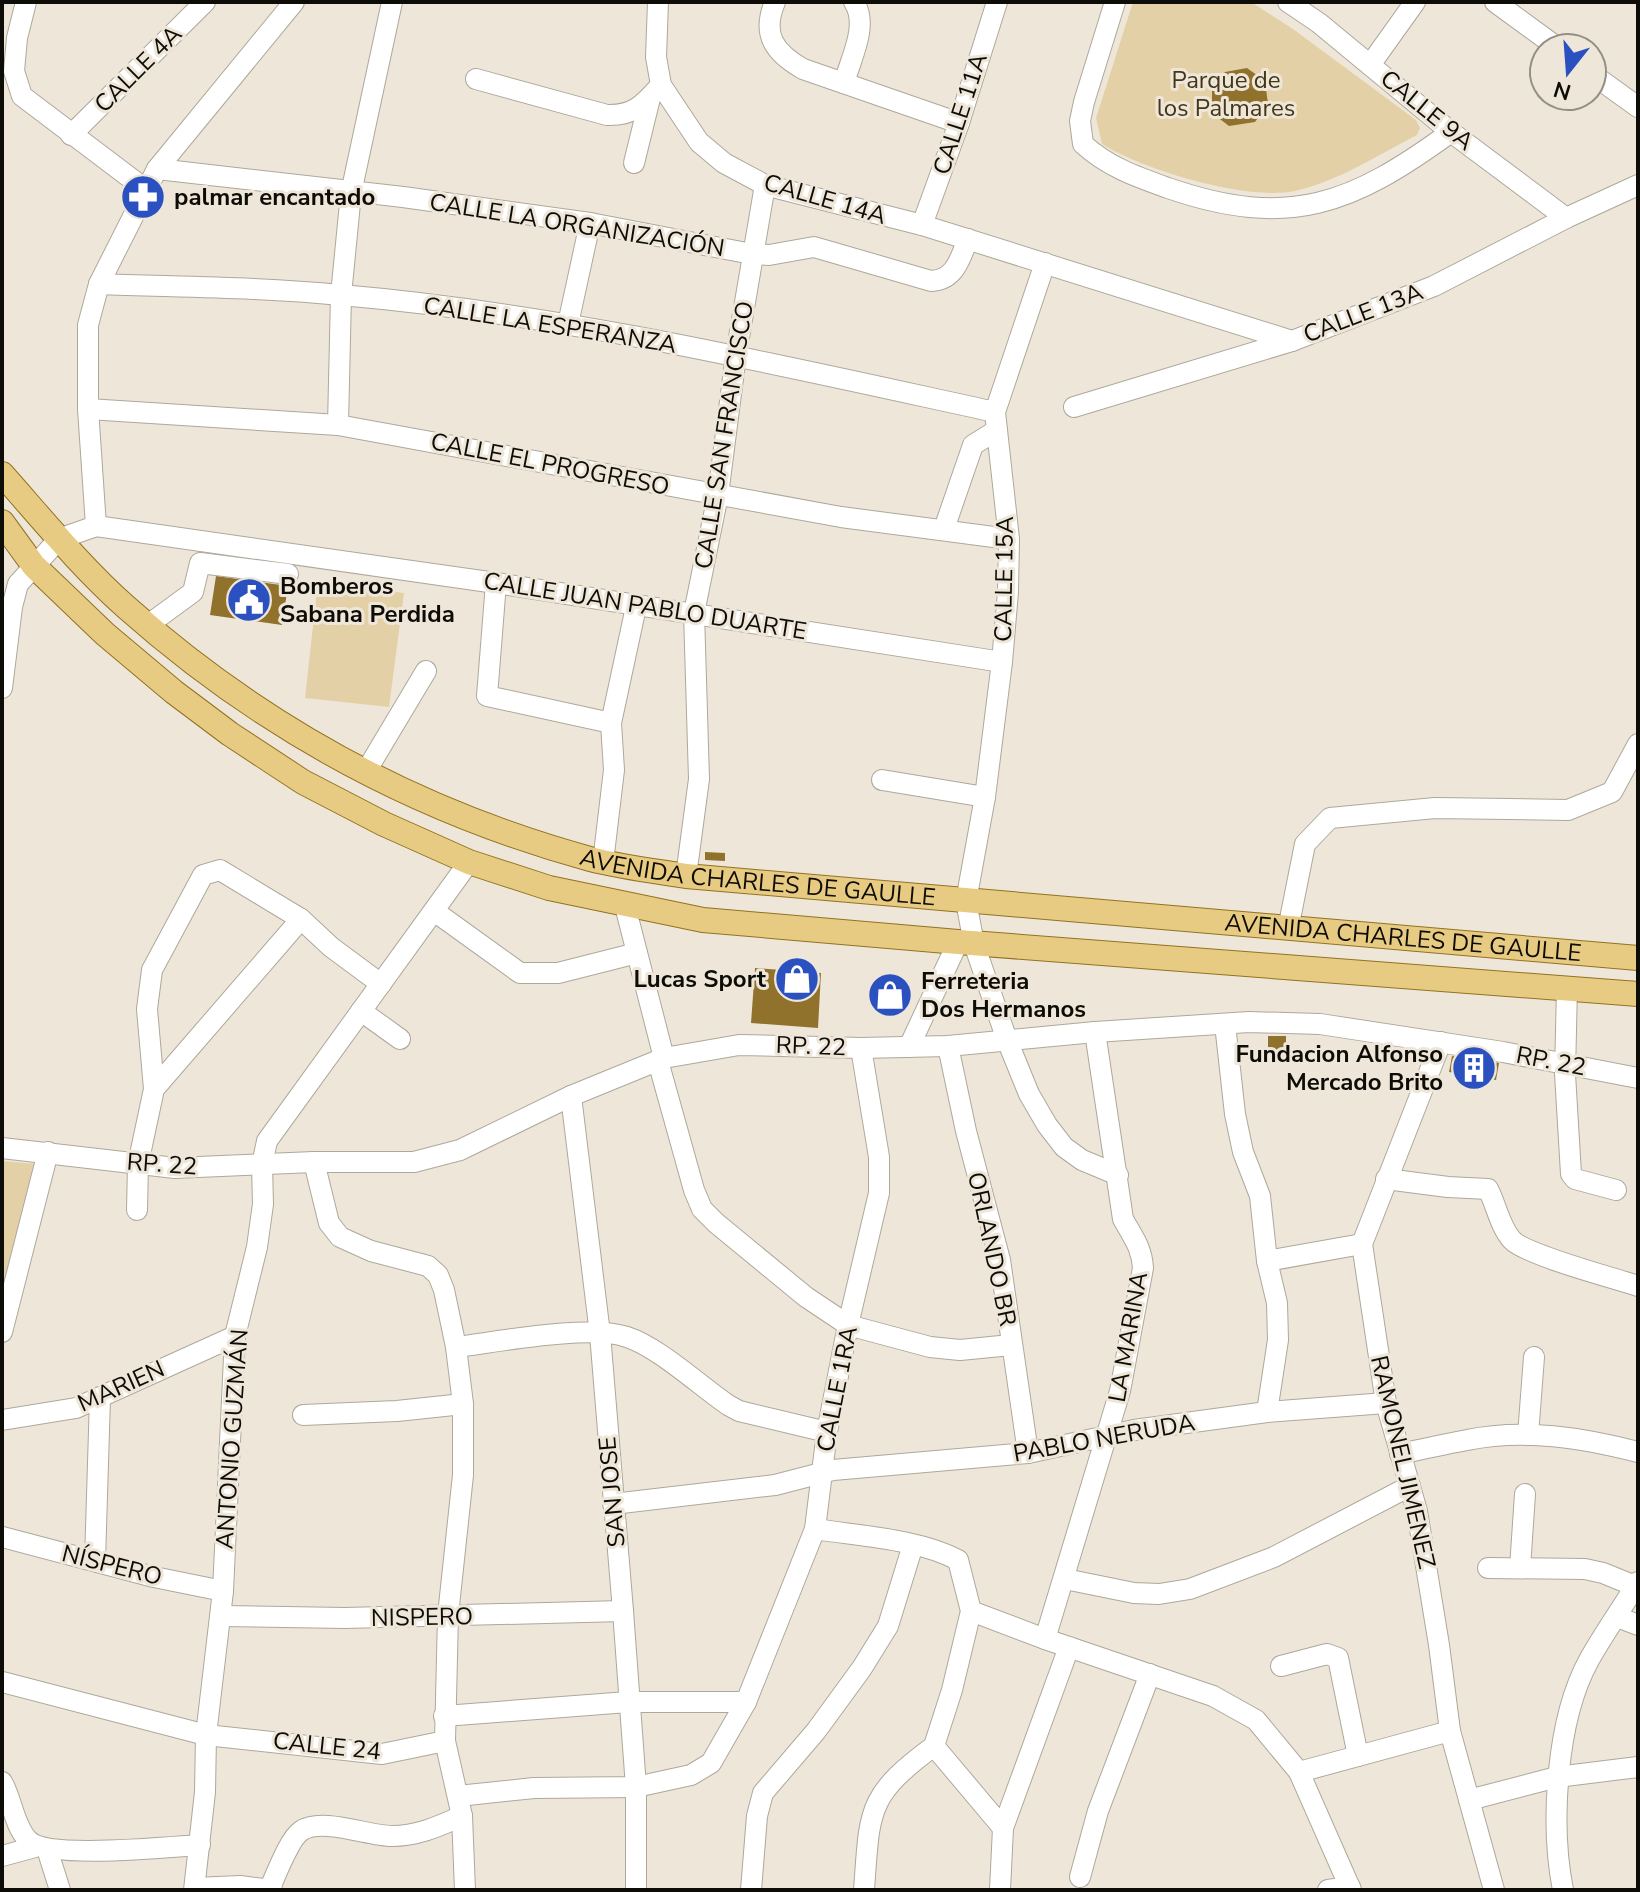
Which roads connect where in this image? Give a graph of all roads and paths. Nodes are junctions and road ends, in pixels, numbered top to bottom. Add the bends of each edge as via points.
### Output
1 (26, 2) edge
2 (205, 2) edge
3 (294, 2) edge
4 (392, 2) edge
5 (658, 2) edge
6 (775, 2) edge
7 (854, 2) edge
8 (1115, 2) edge
9 (1288, 2) edge
10 (1415, 2) edge
11 (1495, 2) edge
12 (993, 7) edge
13 (1536, 32) edge
14 (1370, 65) junction
15 (476, 79) dead end
16 (844, 83) junction
17 (1608, 85) edge
18 (655, 92) junction
19 (1638, 107) edge
20 (959, 123) junction
21 (1451, 132) junction
22 (71, 135) junction
23 (634, 163) dead end
24 (157, 169) junction
25 (765, 185) junction
26 (1638, 185) edge
27 (145, 189) junction
28 (351, 193) junction
29 (1566, 218) junction
30 (590, 223) junction
31 (922, 225) junction
32 (968, 239) junction
33 (752, 254) junction
34 (1045, 263) junction
35 (99, 284) junction
36 (341, 295) junction
37 (568, 324) junction
38 (1292, 341) junction
39 (736, 355) junction
40 (1074, 407) dead end
41 (88, 409) junction
42 (996, 421) junction
43 (338, 425) junction
44 (2, 474) edge
45 (718, 495) junction
46 (2, 522) edge
47 (96, 526) junction
48 (944, 529) junction
49 (59, 539) junction
50 (1009, 539) junction
51 (34, 566) junction
52 (288, 574) dead end
53 (496, 583) junction
54 (7, 604) edge
55 (636, 607) junction
56 (694, 613) junction
57 (148, 625) junction
58 (1002, 662) junction
59 (426, 671) dead end
60 (2, 688) edge
61 (611, 723) junction
62 (1638, 744) edge
63 (365, 773) junction
64 (882, 780) dead end
65 (985, 797) junction
66 (469, 862) junction
67 (603, 862) junction
68 (686, 876) junction
69 (966, 901) junction
70 (625, 906) junction
71 (434, 911) junction
72 (301, 919) junction
73 (1288, 929) junction
74 (966, 943) junction
75 (637, 953) junction
76 (1638, 958) edge
77 (381, 984) junction
78 (1567, 987) junction
79 (1638, 994) edge
80 (361, 1011) junction
81 (1225, 1024) junction
82 (1095, 1032) junction
83 (400, 1039) dead end
84 (1007, 1040) junction
85 (1441, 1042) junction
86 (948, 1046) junction
87 (909, 1047) junction
88 (861, 1048) junction
89 (661, 1060) junction
90 (1566, 1064) junction
91 (1638, 1078) edge
92 (154, 1089) junction
93 (571, 1096) junction
94 (2, 1148) edge
95 (48, 1152) junction
96 (314, 1162) junction
97 (138, 1164) junction
98 (262, 1165) junction
99 (1118, 1175) junction
100 (1386, 1179) junction
101 (1616, 1190) dead end
102 (137, 1210) dead end
103 (1362, 1244) junction
104 (1267, 1261) junction
105 (1638, 1286) edge
106 (848, 1325) junction
107 (2, 1332) edge
108 (600, 1334) junction
109 (235, 1336) junction
110 (1011, 1345) junction
111 (456, 1347) junction
112 (1534, 1357) dead end
113 (100, 1398) junction
114 (1386, 1403) junction
115 (463, 1404) junction
116 (1267, 1412) junction
117 (303, 1415) dead end
118 (2, 1420) edge
119 (827, 1432) junction
120 (1528, 1435) junction
121 (1108, 1438) junction
122 (1638, 1452) edge
123 (1028, 1453) junction
124 (1400, 1454) junction
125 (821, 1475) junction
126 (1410, 1486) junction
127 (1525, 1494) dead end
128 (613, 1504) junction
129 (815, 1529) junction
130 (2, 1537) edge
131 (913, 1545) junction
132 (95, 1561) junction
133 (1488, 1568) dead end
134 (1520, 1568) junction
135 (1065, 1579) junction
136 (1637, 1584) edge
137 (223, 1591) junction
138 (623, 1611) junction
139 (971, 1611) junction
140 (448, 1615) junction
141 (221, 1616) junction
142 (1617, 1617) junction
143 (1638, 1625) edge
144 (1045, 1639) junction
145 (1069, 1647) junction
146 (1281, 1666) dead end
147 (1150, 1674) junction
148 (2, 1682) edge
149 (628, 1702) junction
150 (736, 1702) junction
151 (444, 1716) junction
152 (1450, 1731) junction
153 (206, 1735) junction
154 (445, 1741) junction
155 (934, 1746) junction
156 (1358, 1756) junction
157 (1638, 1767) edge
158 (1299, 1772) junction
159 (1557, 1777) junction
160 (2, 1782) edge
161 (636, 1787) junction
162 (1469, 1800) junction
163 (460, 1806) junction
164 (1003, 1828) junction
165 (200, 1845) junction
166 (41, 1848) junction
167 (2, 1856) edge
168 (1080, 1877) dead end
169 (750, 1888) edge
170 (1351, 1888) edge
171 (195, 1889) edge
172 (60, 1890) edge
173 (270, 1890) edge
174 (465, 1890) edge
175 (636, 1890) edge
176 (864, 1890) edge
177 (1000, 1890) edge
178 (1328, 1890) edge
179 (1494, 1890) edge
180 (1563, 1890) edge

1 - 22 street via 14,71 22,96
2 - 22 street, CALLE 4A
3 - 24 street
4 - 28 street
5 - 18 street, CALLE 14A
6 - 16 street via 769,15 775,48 803,69
7 - 16 street via 860,31
8 - 21 street via 1080,121 1083,144 1129,175 1236,206 1326,203 1402,167
9 - 14 street, CALLE 9A
10 - 14 street
11 - 13 street
12 - 20 street, CALLE 11A
14 - 21 street, CALLE 9A
15 - 18 street via 607,115 625,116
16 - 20 street
17 - 19 street
18 - 23 street
18 - 25 street, CALLE 14A via 699,142
20 - 31 street, CALLE 11A
21 - 29 street, CALLE 9A
22 - 27 street
24 - 27 street
24 - 28 street, CALLE LA ORGANIZACIÓN
25 - 31 street, CALLE 14A
25 - 33 street, CALLE SAN FRANCISCO
26 - 29 street, CALLE 13A
27 - 35 street
28 - 30 street, CALLE LA ORGANIZACIÓN
28 - 36 street
29 - 38 street, CALLE 13A via 1434,286
30 - 33 street, CALLE LA ORGANIZACIÓN
30 - 37 street
31 - 32 street, CALLE 14A
32 - 33 street, CALLE LA ORGANIZACIÓN via 956,269 941,281 814,247
32 - 34 street, CALLE 14A
33 - 39 street, CALLE SAN FRANCISCO
34 - 38 street, CALLE 14A
34 - 42 street, CALLE 15A
35 - 36 street, CALLE LA ESPERANZA
35 - 41 street via 88,325
36 - 37 street, CALLE LA ESPERANZA
36 - 43 street
37 - 39 street, CALLE LA ESPERANZA
38 - 40 street, CALLE 13A
39 - 42 street, CALLE LA ESPERANZA
39 - 45 street, CALLE SAN FRANCISCO
41 - 43 street, CALLE EL PROGRESO
41 - 47 street
42 - 48 street via 973,445
42 - 50 street, CALLE 15A
43 - 45 street, CALLE EL PROGRESO
44 - 49 main road, AVENIDA CHARLES DE GAULLE
45 - 48 street, CALLE EL PROGRESO
45 - 56 street, CALLE SAN FRANCISCO
46 - 51 main road, AVENIDA CHARLES DE GAULLE
47 - 49 street
47 - 53 street, CALLE JUAN PABLO DUARTE
48 - 50 street, CALLE EL PROGRESO
49 - 51 street
49 - 57 main road, AVENIDA CHARLES DE GAULLE
50 - 58 street, CALLE 15A
51 - 54 street
51 - 66 main road, AVENIDA CHARLES DE GAULLE via 105,634 230,734 303,782
52 - 57 street via 200,563 193,592
53 - 55 street, CALLE JUAN PABLO DUARTE
53 - 61 street via 487,696
54 - 60 street
55 - 56 street, CALLE JUAN PABLO DUARTE
55 - 61 street
56 - 58 street, CALLE JUAN PABLO DUARTE
56 - 68 street, CALLE SAN FRANCISCO via 699,779
57 - 63 main road, AVENIDA CHARLES DE GAULLE via 196,667
58 - 65 street, CALLE 15A
59 - 63 street
61 - 67 street via 614,770
62 - 73 street via 1612,792 1568,810 1435,808 1330,818 1305,844
63 - 67 main road, AVENIDA CHARLES DE GAULLE via 441,809
64 - 65 street
65 - 69 street, CALLE 15A
66 - 70 main road, AVENIDA CHARLES DE GAULLE
66 - 71 street, ANTONIO GUZMÁN
67 - 68 main road, AVENIDA CHARLES DE GAULLE
68 - 69 main road, AVENIDA CHARLES DE GAULLE
69 - 73 main road, AVENIDA CHARLES DE GAULLE
69 - 74 street
70 - 74 main road, AVENIDA CHARLES DE GAULLE via 703,920
70 - 75 street
71 - 75 street via 520,973 558,973
71 - 77 street, ANTONIO GUZMÁN
72 - 77 street
72 - 92 street
72 - 92 street via 220,870 203,875 152,970 147,1009
73 - 76 main road, AVENIDA CHARLES DE GAULLE
74 - 78 main road, AVENIDA CHARLES DE GAULLE
74 - 84 street
74 - 87 street
75 - 89 street
77 - 80 street, ANTONIO GUZMÁN
78 - 79 main road, AVENIDA CHARLES DE GAULLE
78 - 90 street
80 - 83 street
80 - 98 street, ANTONIO GUZMÁN via 267,1141
81 - 82 street, RP. 22
81 - 85 street, RP. 22 via 1308,1023
81 - 104 street via 1235,1114 1260,1196
82 - 84 street, RP. 22
82 - 99 street, LA MARINA
84 - 86 street, RP. 22
84 - 99 street via 1029,1094 1064,1147
85 - 90 street, RP. 22
85 - 100 street, RAMONEL JIMENEZ
86 - 87 street, RP. 22
86 - 110 street, ORLANDO BR via 1000,1260
87 - 88 street, RP. 22
88 - 89 street, RP. 22 via 739,1045
88 - 106 street, CALLE 1RA via 881,1176
89 - 93 street, RP. 22
89 - 106 street via 702,1209 806,1297
90 - 91 street, RP. 22
90 - 101 street via 1571,1176
92 - 97 street
93 - 96 street, RP. 22 via 444,1156 414,1162
93 - 108 street, SAN JOSE
94 - 95 street, RP. 22
95 - 97 street, RP. 22
95 - 107 street
96 - 98 street, RP. 22
96 - 111 street via 329,1223 340,1237 428,1266 438,1275
97 - 98 street, RP. 22
97 - 102 street
98 - 109 street, ANTONIO GUZMÁN via 257,1247
99 - 121 street, LA MARINA via 1123,1219 1137,1241 1143,1268
100 - 103 street, RAMONEL JIMENEZ
100 - 105 street via 1488,1189 1516,1243
103 - 104 street
103 - 114 street, RAMONEL JIMENEZ
104 - 116 street via 1279,1318
106 - 110 street via 930,1347
106 - 119 street, CALLE 1RA
108 - 111 street
108 - 119 street via 643,1344 739,1411
108 - 128 street, SAN JOSE
109 - 113 street, MARIEN
109 - 137 street, ANTONIO GUZMÁN
110 - 123 street, ORLANDO BR
111 - 115 street
112 - 120 street
113 - 118 street, MARIEN via 76,1408
113 - 132 street
114 - 116 street, PABLO NERUDA
114 - 124 street, RAMONEL JIMENEZ
115 - 117 street
115 - 140 street via 463,1475
116 - 121 street, PABLO NERUDA
119 - 125 street, CALLE 1RA
120 - 122 street via 1591,1440
120 - 124 street via 1467,1440
121 - 123 street, PABLO NERUDA
121 - 135 street, LA MARINA
123 - 125 street, PABLO NERUDA
124 - 126 street, RAMONEL JIMENEZ
125 - 128 street, PABLO NERUDA
125 - 129 street, CALLE 1RA
126 - 135 street via 1274,1557 1204,1585 1148,1594
126 - 152 street, RAMONEL JIMENEZ
127 - 134 street
128 - 138 street, SAN JOSE
129 - 131 street
129 - 150 street, CALLE 1RA
130 - 132 street, NÍSPERO
131 - 139 street via 958,1560
131 - 169 street via 888,1626 816,1731 763,1793
132 - 137 street, NÍSPERO
133 - 134 street
134 - 136 street via 1585,1569
135 - 144 street, LA MARINA
136 - 142 street
137 - 141 street, ANTONIO GUZMÁN
138 - 140 street, NISPERO
138 - 149 street, SAN JOSE
139 - 144 street
139 - 155 street
140 - 141 street, NISPERO
140 - 151 street
141 - 153 street, ANTONIO GUZMÁN
142 - 143 street
142 - 159 street via 1586,1668
144 - 145 street
145 - 147 street
145 - 164 street
146 - 156 street via 1327,1654 1338,1658
147 - 158 street via 1213,1696 1256,1720
147 - 168 street via 1098,1811
148 - 153 street, CALLE 24
149 - 150 street
149 - 151 street
149 - 161 street, SAN JOSE
150 - 161 street, CALLE 1RA via 711,1763 691,1775
151 - 154 street
152 - 156 street
152 - 162 street, RAMONEL JIMENEZ
153 - 154 street, CALLE 24 via 382,1754
153 - 165 street, ANTONIO GUZMÁN
154 - 163 street
155 - 164 street
155 - 176 street via 889,1782 875,1803
156 - 158 street
157 - 159 street
158 - 170 street
159 - 162 street
159 - 180 street
160 - 166 street via 25,1838
161 - 163 street, CALLE 1RA via 534,1788
161 - 175 street, SAN JOSE
162 - 179 street, RAMONEL JIMENEZ
163 - 173 street, CALLE 1RA via 429,1831 389,1837 312,1826 299,1832
163 - 174 street
164 - 177 street
165 - 166 street
165 - 171 street, ANTONIO GUZMÁN
166 - 167 street
166 - 172 street
170 - 178 street
171 - 173 street

